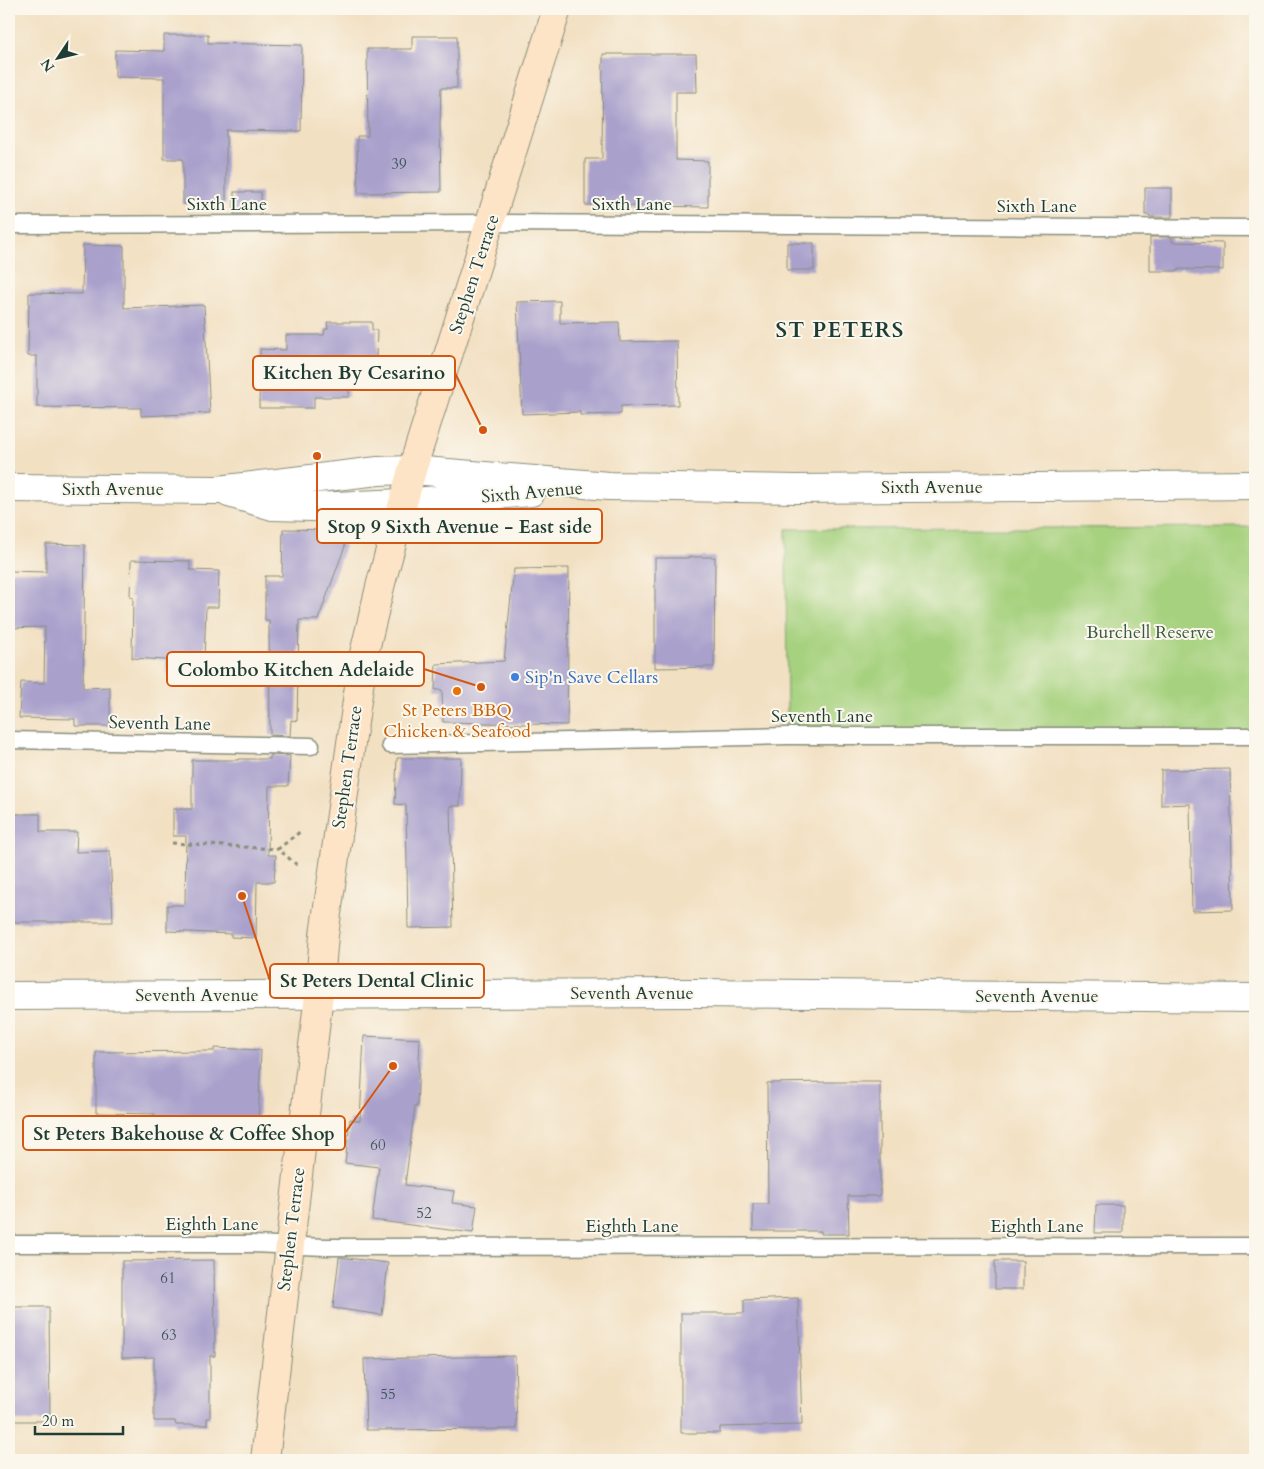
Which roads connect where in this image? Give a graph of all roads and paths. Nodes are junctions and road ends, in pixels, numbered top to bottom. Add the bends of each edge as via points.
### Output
1 (557, 9) edge
2 (490, 223) junction
3 (9, 225) edge
4 (1255, 228) edge
5 (412, 470) junction
6 (1255, 485) edge
7 (608, 486) junction
8 (9, 488) edge
9 (218, 490) junction
10 (403, 503) junction
11 (1255, 736) edge
12 (9, 740) edge
13 (311, 746) dead end
14 (390, 746) dead end
15 (302, 831) dead end
16 (172, 844) dead end
17 (278, 849) junction
18 (297, 864) dead end
19 (319, 994) junction
20 (9, 996) edge
21 (1255, 998) edge
22 (9, 1244) edge
23 (290, 1245) junction
24 (1255, 1246) edge
25 (265, 1460) edge

1 - 2 main road, Stephen Terrace
2 - 3 lane, Sixth Lane
2 - 4 lane, Sixth Lane
2 - 5 main road, Stephen Terrace
5 - 7 street, Sixth Avenue
5 - 9 street, Sixth Avenue
5 - 10 main road, Stephen Terrace
6 - 7 street, Sixth Avenue via 796,489
7 - 10 street, Sixth Avenue
8 - 9 street, Sixth Avenue
9 - 10 street, Sixth Avenue via 273,506
10 - 19 main road, Stephen Terrace via 363,658 325,925
11 - 14 lane, Seventh Lane via 787,736
12 - 13 lane, Seventh Lane
15 - 17 path
16 - 17 path
17 - 18 path
19 - 20 street, Seventh Avenue
19 - 21 street, Seventh Avenue via 705,993
19 - 23 main road, Stephen Terrace
22 - 23 lane, Eighth Lane
23 - 24 lane, Eighth Lane
23 - 25 main road, Stephen Terrace

